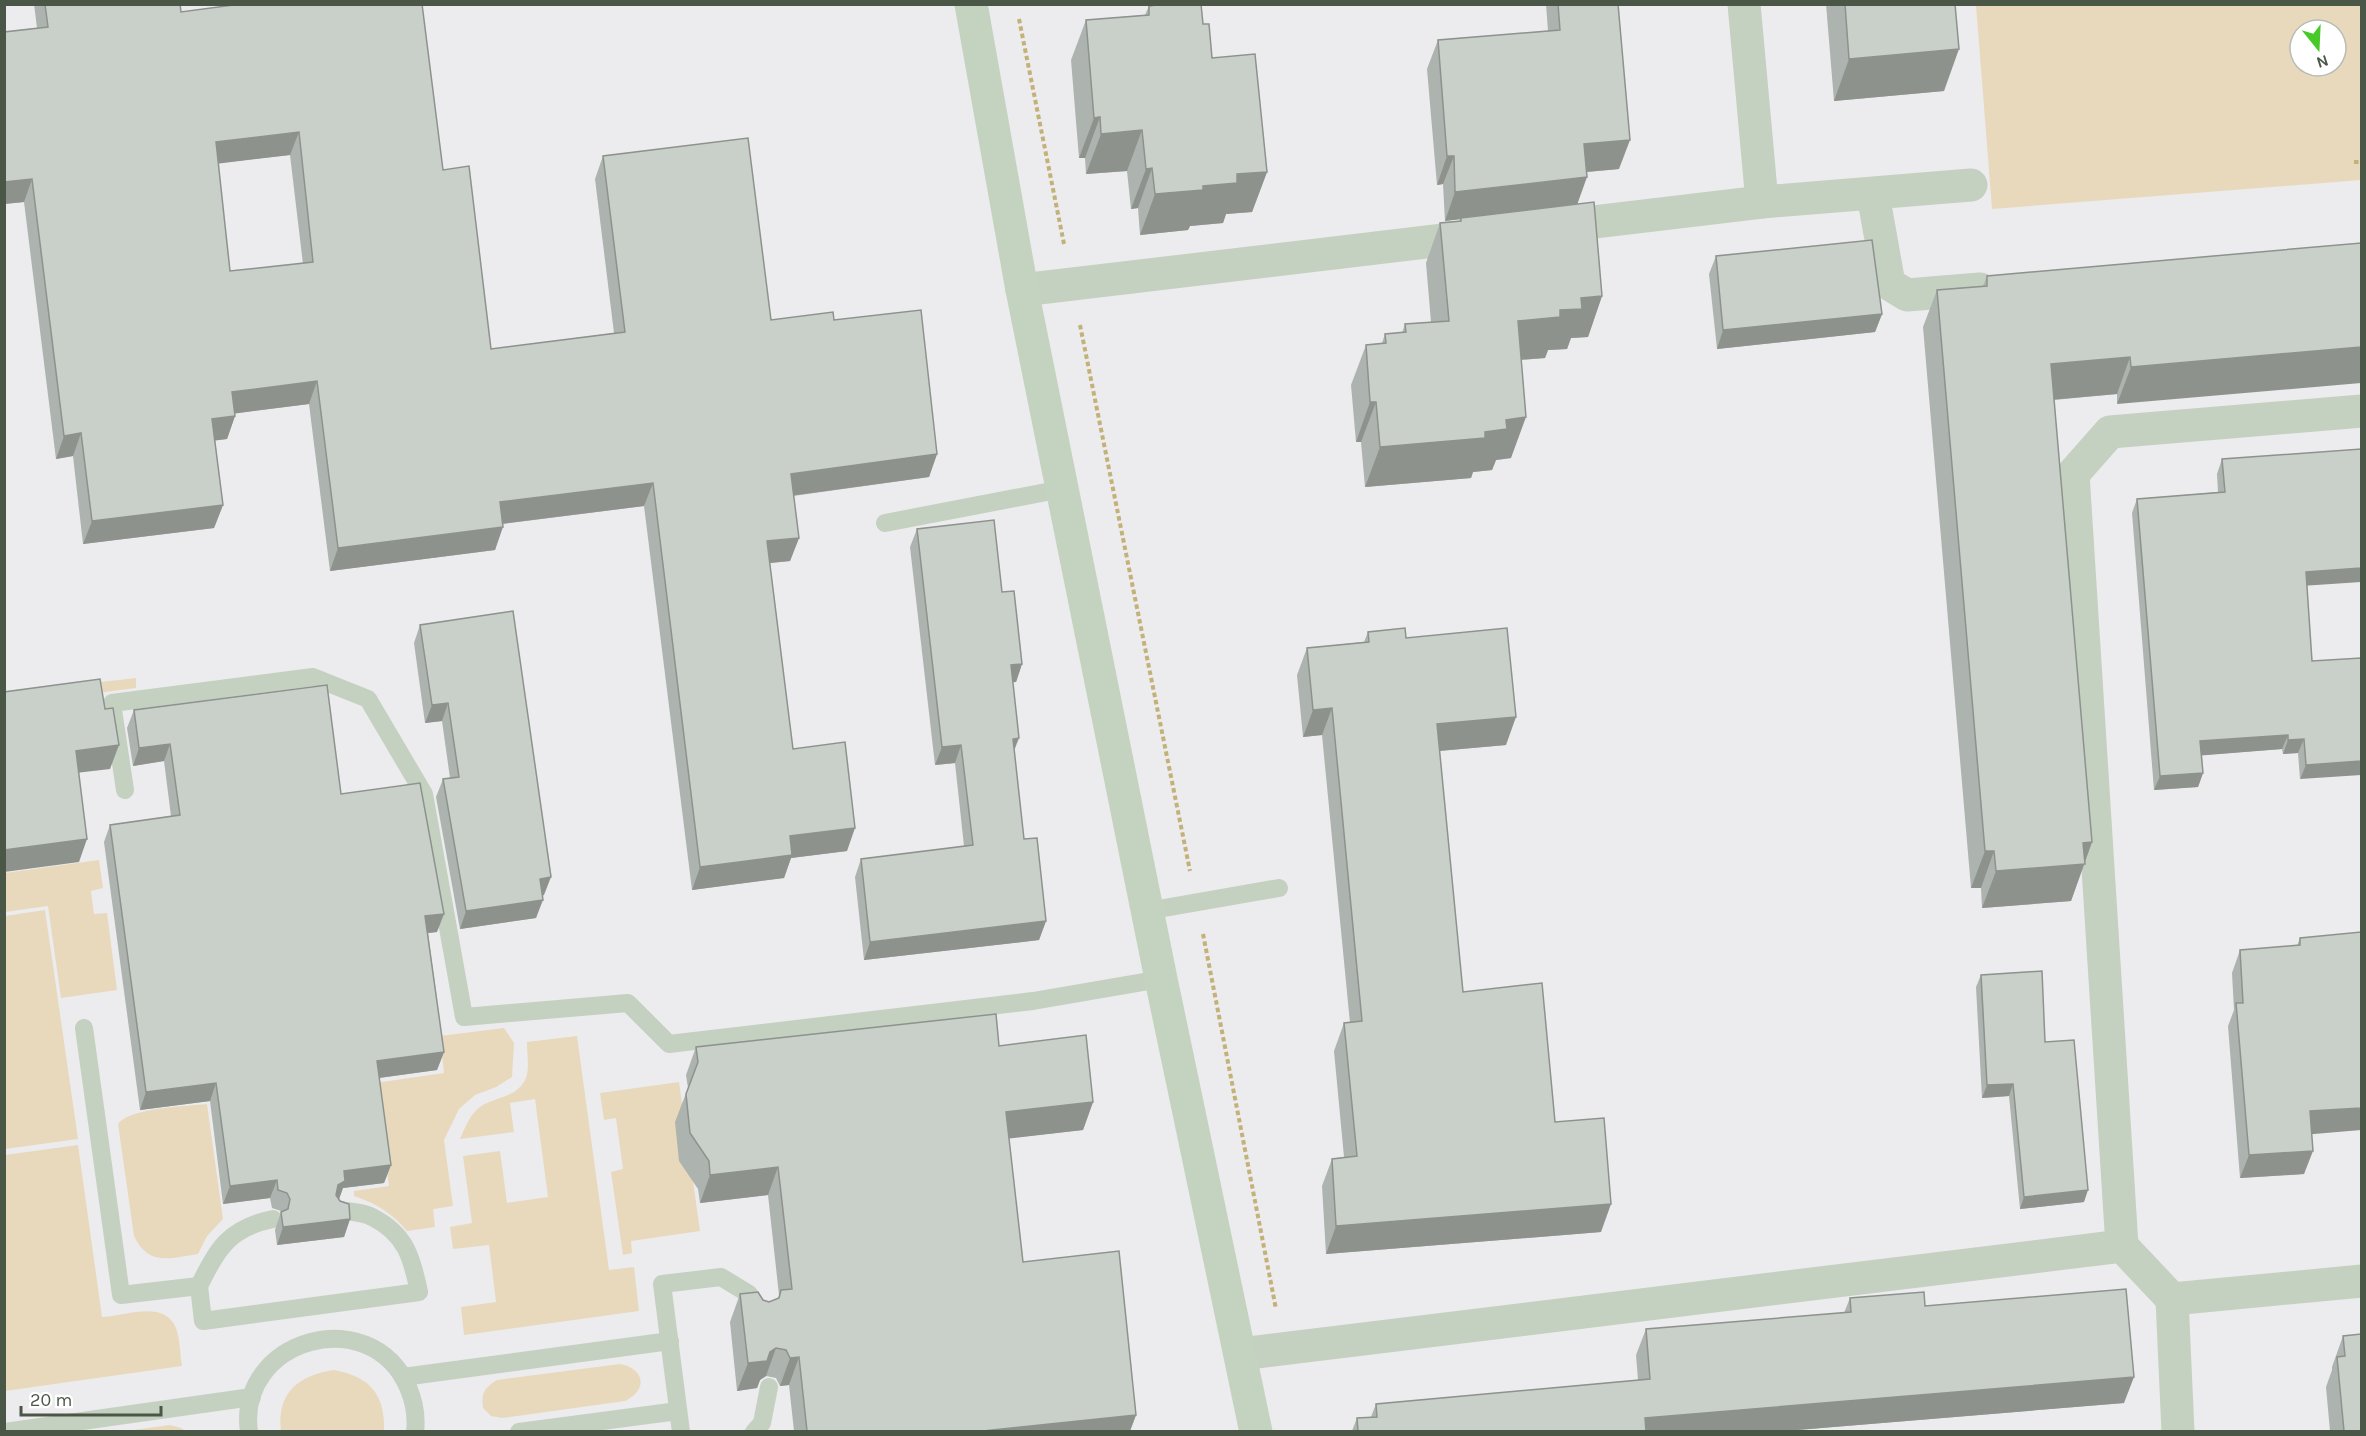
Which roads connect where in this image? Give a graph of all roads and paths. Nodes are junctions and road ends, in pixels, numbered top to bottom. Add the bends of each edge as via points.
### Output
1 (971, 4) edge
2 (1744, 4) edge
3 (1018, 16) dead end
4 (2354, 162) dead end
5 (2361, 162) edge
6 (1971, 185) dead end
7 (1873, 194) junction
8 (1762, 202) junction
9 (1072, 284) junction
10 (2015, 286) edge
11 (1022, 290) junction
12 (2361, 411) edge
13 (1062, 489) junction
14 (885, 523) dead end
15 (125, 790) dead end
16 (1279, 888) dead end
17 (1196, 903) junction
18 (1147, 911) junction
19 (1161, 979) junction
20 (84, 1028) dead end
21 (340, 1210) edge
22 (273, 1219) dead end
23 (2122, 1246) junction
24 (2361, 1281) edge
25 (199, 1286) junction
26 (2172, 1299) junction
27 (316, 1307) junction
28 (760, 1319) edge
29 (321, 1338) junction
30 (670, 1341) junction
31 (1281, 1349) junction
32 (1241, 1354) junction
33 (404, 1377) junction
34 (769, 1387) edge
35 (252, 1397) junction
36 (678, 1411) junction
37 (5, 1431) edge
38 (249, 1431) edge
39 (415, 1431) edge
40 (519, 1431) edge
41 (681, 1431) edge
42 (753, 1431) edge
43 (1256, 1431) edge
44 (2178, 1431) edge

1 - 11 street
2 - 8 street
3 - 9 path
4 - 5 path
6 - 7 street
7 - 8 street
7 - 10 street via 1889,284 1907,295
8 - 9 street
9 - 11 street
9 - 17 path
11 - 13 street
12 - 23 street via 2110,432 2073,474
13 - 14 lane
13 - 18 street
15 - 19 lane via 112,703 313,677 368,699 424,794 464,1017 628,1003 669,1044 1032,1001
16 - 17 lane
17 - 18 lane
17 - 31 path via 1273,1287
18 - 19 street
19 - 32 street
20 - 25 lane via 122,1295
21 - 27 lane via 371,1216 397,1234 412,1259 419,1292
22 - 25 lane via 252,1223 230,1236 214,1256
23 - 26 street
23 - 31 street
24 - 26 street
25 - 27 lane via 203,1322
26 - 44 street
27 - 29 lane
28 - 30 lane via 749,1294 721,1277 662,1284
29 - 33 lane via 345,1338 368,1345 388,1358
29 - 35 lane via 298,1345 278,1358 262,1375
30 - 33 lane
30 - 36 lane
31 - 32 street
32 - 43 street
33 - 39 lane via 413,1398
34 - 42 lane via 762,1423
35 - 37 lane
35 - 38 lane
36 - 40 lane
36 - 41 lane

